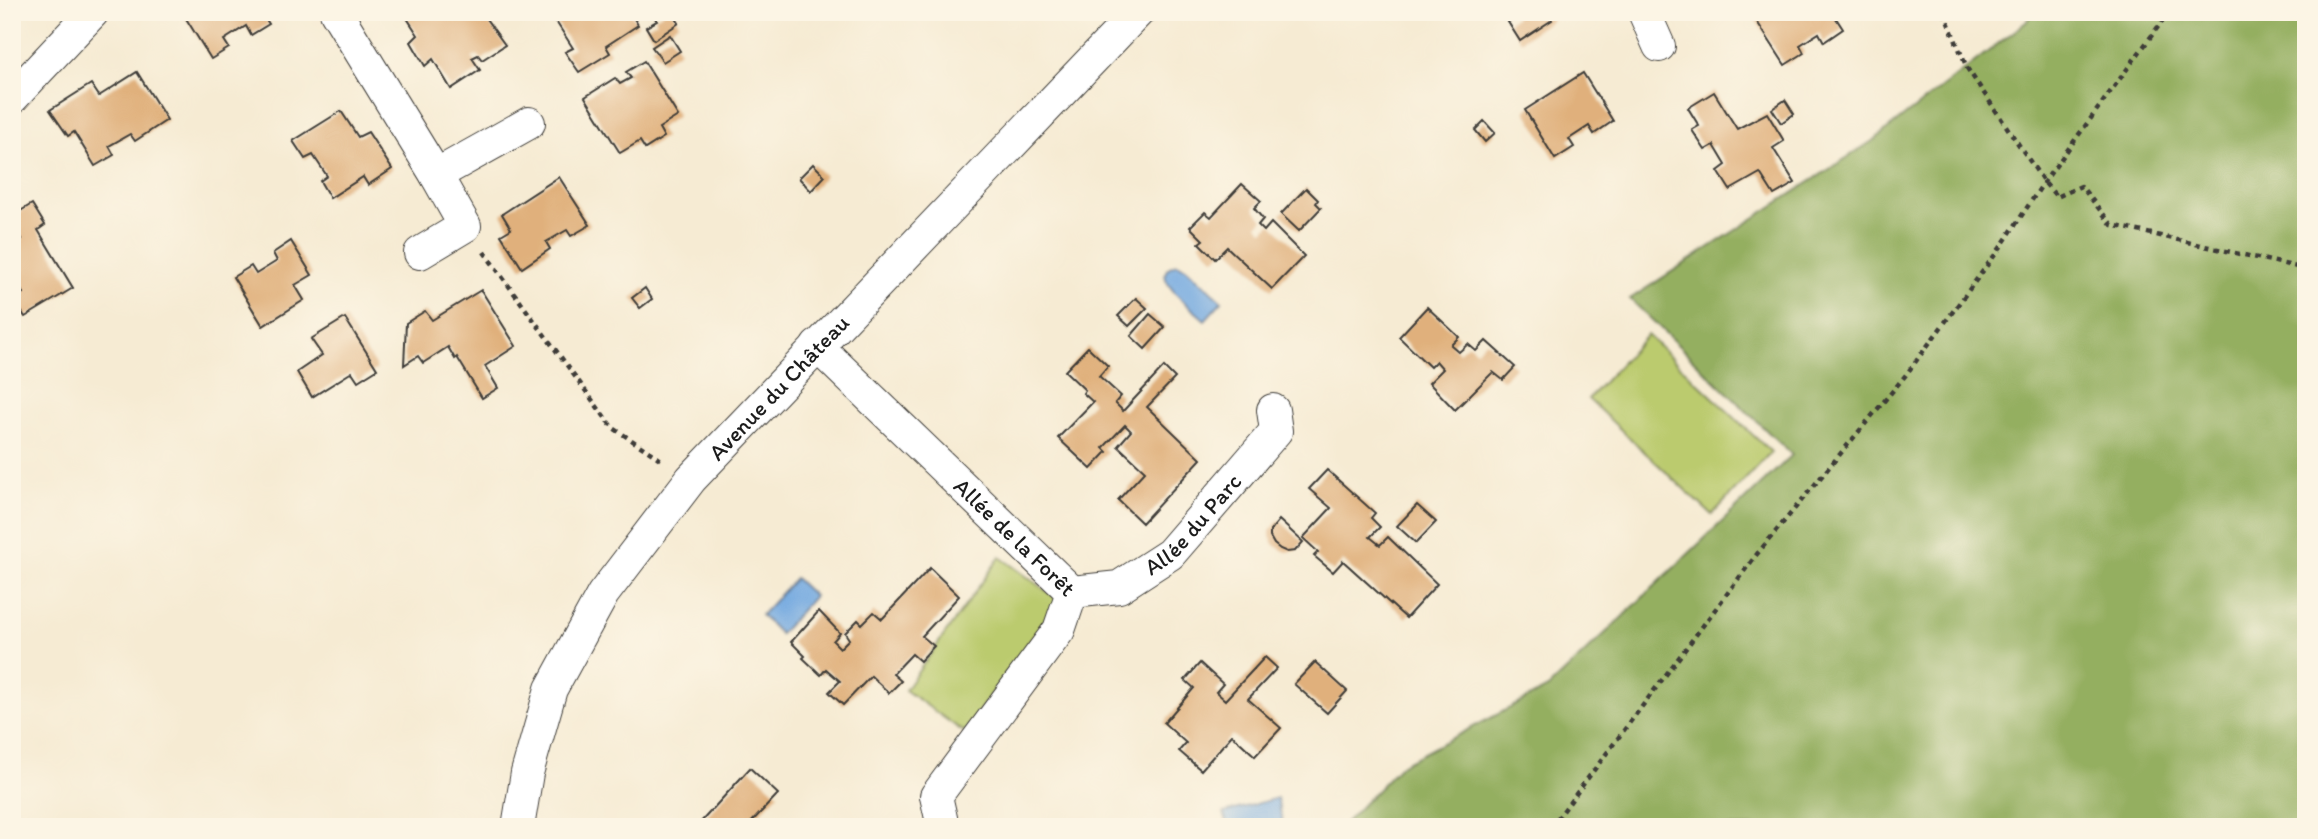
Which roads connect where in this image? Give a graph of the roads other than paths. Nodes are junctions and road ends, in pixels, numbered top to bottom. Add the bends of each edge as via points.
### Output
1 (93, 12) edge
2 (336, 12) edge
3 (1138, 12) edge
4 (1644, 12) edge
5 (1659, 46) dead end
6 (12, 98) edge
7 (529, 123) dead end
8 (436, 175) junction
9 (420, 253) dead end
10 (817, 346) junction
11 (1273, 410) dead end
12 (1072, 592) junction
13 (518, 827) edge
14 (943, 827) edge

1 - 6 street
2 - 8 street
3 - 10 street, Avenue du Château
4 - 5 street
7 - 8 street
8 - 9 street via 464,226
10 - 12 street, Allée de la Forêt
10 - 13 street, Avenue du Château via 691,479 603,594 551,689 527,773
11 - 12 street, Allée du Parc via 1276,431 1170,554 1119,587
12 - 14 street, Allée de la Forêt via 1059,629 936,796

